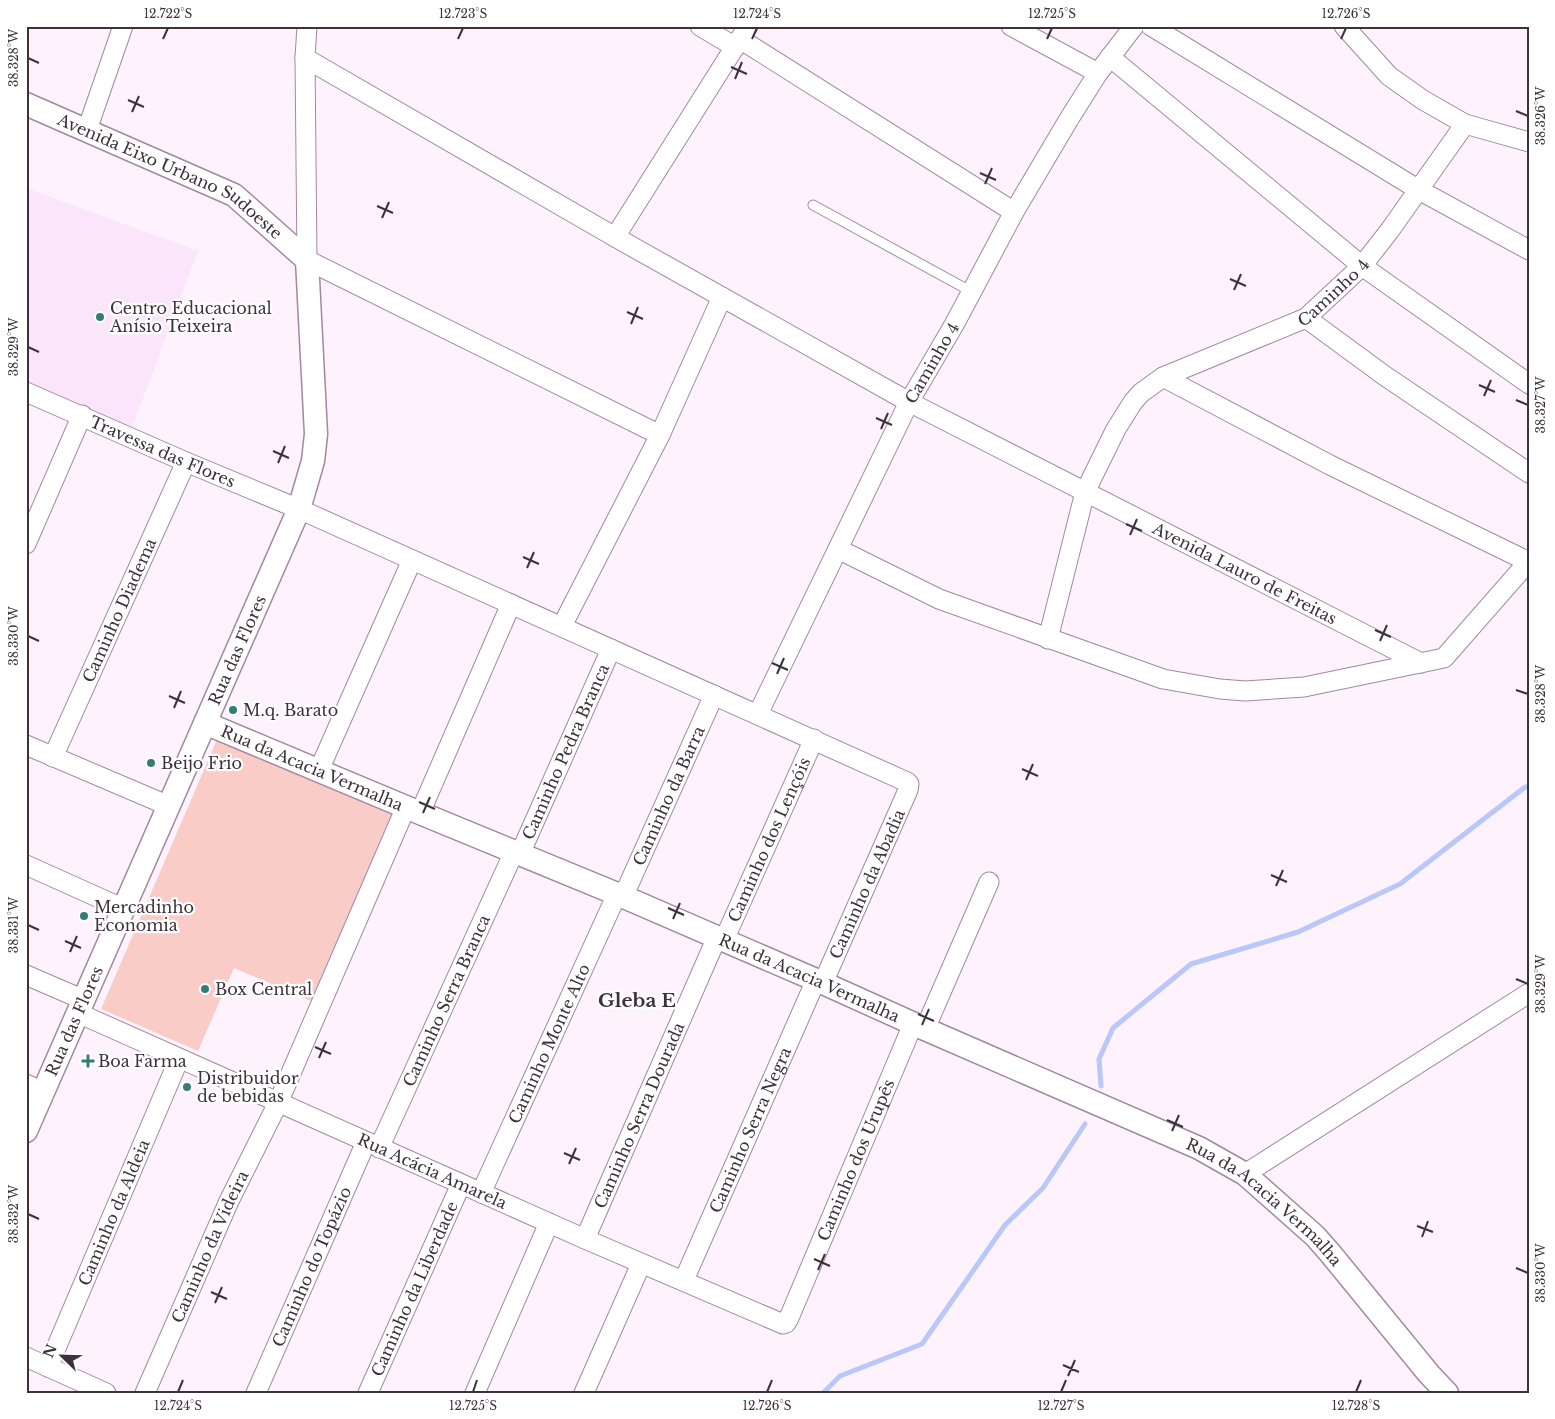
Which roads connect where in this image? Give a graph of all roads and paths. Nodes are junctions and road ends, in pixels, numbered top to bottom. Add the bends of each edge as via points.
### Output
1 (123, 26) edge
2 (307, 26) edge
3 (700, 26) edge
4 (1011, 26) edge
5 (1134, 26) edge
6 (1151, 26) edge
7 (1344, 26) edge
8 (741, 38) edge
9 (1110, 57) junction
10 (304, 58) junction
11 (1098, 73) junction
12 (26, 104) edge
13 (1465, 124) junction
14 (87, 130) junction
15 (1529, 142) edge
16 (1419, 190) junction
17 (813, 205) dead end
18 (1014, 212) junction
19 (615, 237) junction
20 (1529, 250) edge
21 (307, 260) junction
22 (1362, 266) junction
23 (972, 292) junction
24 (722, 297) junction
25 (1306, 318) junction
26 (1163, 376) junction
27 (1529, 384) edge
28 (26, 392) edge
29 (909, 402) junction
30 (82, 415) junction
31 (660, 435) junction
32 (186, 462) junction
33 (1529, 472) edge
34 (1085, 492) junction
35 (299, 509) junction
36 (26, 544) edge
37 (838, 549) junction
38 (412, 560) junction
39 (1529, 562) edge
40 (511, 604) junction
41 (562, 626) junction
42 (1048, 639) junction
43 (611, 649) junction
44 (1421, 664) junction
45 (714, 695) junction
46 (758, 714) junction
47 (205, 723) junction
48 (814, 739) junction
49 (26, 745) edge
50 (53, 757) junction
51 (319, 770) junction
52 (908, 784) joint
53 (168, 806) junction
54 (413, 810) junction
55 (517, 853) junction
56 (26, 865) edge
57 (989, 882) dead end
58 (620, 895) junction
59 (124, 908) junction
60 (720, 939) junction
61 (26, 975) edge
62 (819, 982) junction
63 (1529, 993) edge
64 (81, 1007) junction
65 (919, 1027) junction
66 (179, 1059) junction
67 (35, 1088) edge
68 (278, 1103) junction
69 (26, 1131) edge
70 (372, 1145) junction
71 (1245, 1174) junction
72 (461, 1184) junction
73 (481, 1193) junction
74 (550, 1224) junction
75 (585, 1239) junction
76 (641, 1264) junction
77 (684, 1280) junction
78 (786, 1323) joint
79 (33, 1365) edge
80 (106, 1393) edge
81 (145, 1393) edge
82 (256, 1393) edge
83 (368, 1393) edge
84 (474, 1393) edge
85 (584, 1393) edge
86 (1447, 1393) edge

1 - 14 street
2 - 10 street
3 - 8 street
4 - 11 street
5 - 9 street, Caminho 4
6 - 16 street
7 - 13 street via 1389,76
8 - 18 street
8 - 19 street
9 - 11 street, Caminho 4
9 - 22 street
10 - 19 street, Avenida Lauro de Freitas
10 - 21 street
11 - 18 street, Caminho 4
12 - 14 street, Avenida Eixo Urbano Sudoeste
13 - 15 street
13 - 16 street, Caminho 4
14 - 21 street, Avenida Eixo Urbano Sudoeste via 234,195
16 - 20 street
16 - 22 street, Caminho 4
17 - 23 lane
18 - 23 street, Caminho 4
19 - 24 street, Avenida Lauro de Freitas
21 - 31 street
21 - 35 street, Rua das Flores via 316,434 313,461
22 - 25 street, Caminho 4
22 - 27 street
23 - 29 street, Caminho 4
24 - 29 street, Avenida Lauro de Freitas
24 - 31 street
25 - 26 street, Caminho 4
25 - 33 street via 1385,376
26 - 34 street, Caminho 4 via 1133,402
26 - 39 street via 1321,460
28 - 30 street, Travessa das Flores
29 - 34 street, Avenida Lauro de Freitas
29 - 37 street, Caminho 4
30 - 32 street, Travessa das Flores
30 - 36 street
31 - 41 street
32 - 35 street, Travessa das Flores
32 - 50 street, Caminho Diadema
34 - 42 street, Caminho 4
34 - 44 street, Avenida Lauro de Freitas
35 - 38 street, Travessa das Flores
35 - 47 street, Rua das Flores
37 - 42 street via 939,599
37 - 46 street, Caminho 4
38 - 40 street, Travessa das Flores
38 - 51 street
39 - 44 street via 1444,658
40 - 41 street, Travessa das Flores
40 - 54 street, Caminho da Videira
41 - 43 street, Travessa das Flores
42 - 44 street via 1163,680 1245,691 1304,687
43 - 45 street, Travessa das Flores
43 - 55 street, Caminho Pedra Branca
45 - 46 street, Travessa das Flores
45 - 58 street, Caminho da Barra
46 - 48 street, Travessa das Flores
47 - 51 street, Rua da Acacia Vermalha
47 - 53 street, Rua das Flores
48 - 52 street, Travessa das Flores
48 - 60 street, Caminho dos Lençóis
49 - 50 street
50 - 53 street
51 - 54 street, Rua da Acacia Vermalha
52 - 62 street, Caminho da Abadia
53 - 59 street, Rua das Flores
54 - 55 street, Rua da Acacia Vermalha
54 - 68 street, Caminho da Videira
55 - 58 street, Rua da Acacia Vermalha
55 - 70 street, Caminho Serra Branca
56 - 59 street
57 - 65 street, Caminho dos Urupês
58 - 60 street, Rua da Acacia Vermalha
58 - 73 street, Caminho Monte Alto
59 - 64 street, Rua das Flores
60 - 62 street, Rua da Acacia Vermalha
60 - 75 street, Caminho Serra Dourada
61 - 64 street, Rua Acácia Amarela
62 - 65 street, Rua da Acacia Vermalha
62 - 77 street, Caminho Serra Negra
63 - 71 street
64 - 66 street, Rua Acácia Amarela
64 - 67 street, Rua das Flores
65 - 71 street, Rua da Acacia Vermalha via 1198,1148
65 - 78 street, Caminho dos Urupês
66 - 68 street, Rua Acácia Amarela
66 - 79 street, Caminho da Aldeia
67 - 69 street, Rua das Flores
68 - 70 street, Rua Acácia Amarela
68 - 81 street, Caminho da Videira via 229,1201
70 - 72 street, Rua Acácia Amarela
70 - 82 street, Caminho do Topázio
71 - 86 street, Rua da Acacia Vermalha via 1315,1236
72 - 73 street, Rua Acácia Amarela
72 - 83 street, Caminho da Liberdade
73 - 74 street, Rua Acácia Amarela
74 - 75 street, Rua Acácia Amarela
74 - 84 street
75 - 76 street, Rua Acácia Amarela
76 - 77 street, Rua Acácia Amarela
76 - 85 street
77 - 78 street, Rua Acácia Amarela
79 - 80 street

